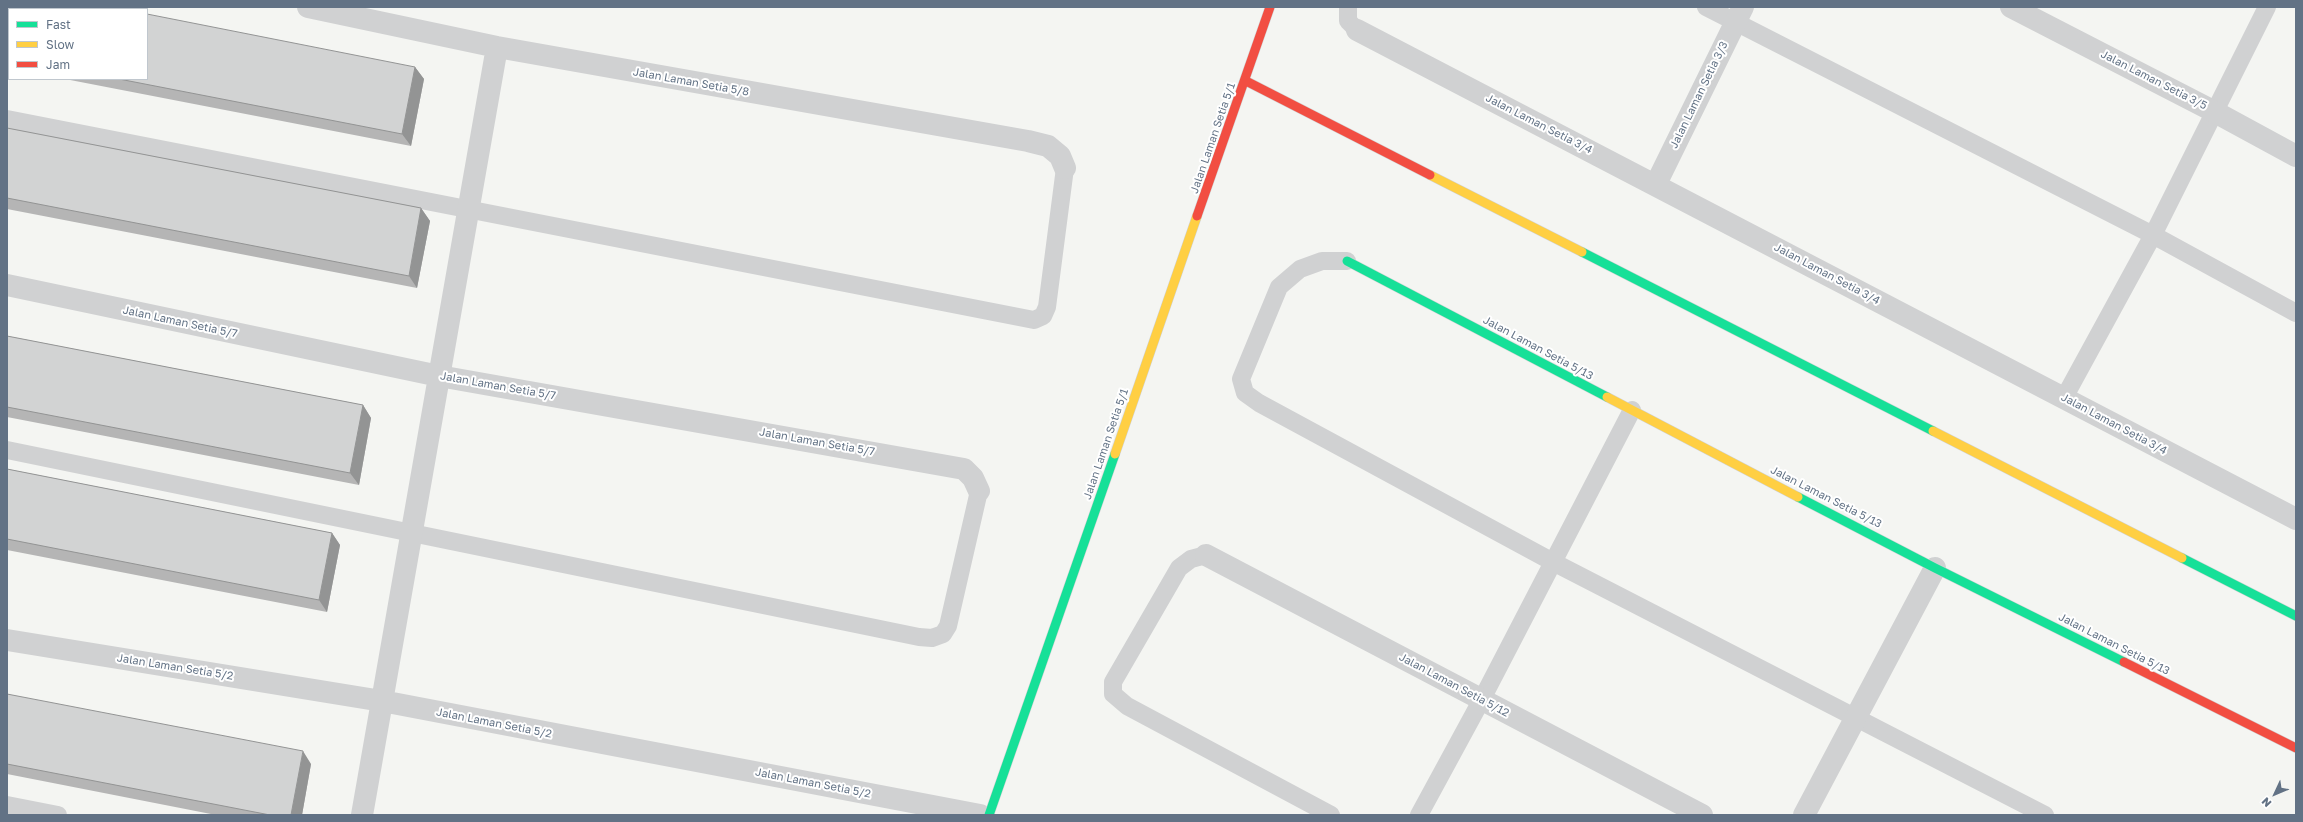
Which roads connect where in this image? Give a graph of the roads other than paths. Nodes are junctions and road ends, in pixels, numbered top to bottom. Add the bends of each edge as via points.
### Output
1 (308, 7) edge
2 (1270, 7) edge
3 (1348, 7) edge
4 (1706, 7) edge
5 (2011, 7) edge
6 (2267, 7) edge
7 (1739, 14) edge
8 (1356, 30) joint
9 (497, 48) junction
10 (1246, 81) junction
11 (2215, 112) junction
12 (7, 119) edge
13 (2296, 156) edge
14 (1065, 168) joint
15 (1656, 184) junction
16 (469, 209) junction
17 (2153, 235) junction
18 (1348, 261) joint
19 (7, 285) edge
20 (2296, 313) edge
21 (439, 376) junction
22 (2064, 398) junction
23 (1632, 410) junction
24 (7, 450) edge
25 (979, 491) joint
26 (2296, 519) edge
27 (412, 532) junction
28 (1206, 555) joint
29 (1552, 562) junction
30 (1935, 568) junction
31 (2296, 616) edge
32 (7, 640) edge
33 (1482, 700) junction
34 (382, 701) junction
35 (1854, 718) junction
36 (2296, 748) edge
37 (7, 805) edge
38 (58, 815) edge
39 (362, 815) edge
40 (980, 815) edge
41 (989, 815) edge
42 (1331, 815) edge
43 (1419, 815) edge
44 (1702, 815) edge
45 (1804, 815) edge
46 (2045, 815) edge

1 - 9 street, Jalan Laman Setia 5/8
2 - 10 street, Jalan Laman Setia 5/1
3 - 8 lane via 1348,21
4 - 7 lane
5 - 11 street, Jalan Laman Setia 3/5
6 - 11 lane
7 - 15 street, Jalan Laman Setia 3/3
7 - 17 lane
8 - 15 street, Jalan Laman Setia 3/4
9 - 14 street, Jalan Laman Setia 5/8 via 1028,141 1048,146 1060,156
9 - 16 street
10 - 31 street
10 - 41 street, Jalan Laman Setia 5/1
11 - 13 street, Jalan Laman Setia 3/5
11 - 17 lane
12 - 16 lane
14 - 16 lane via 1047,307 1043,316 1034,320
15 - 22 street, Jalan Laman Setia 3/4
16 - 21 street
17 - 20 lane
17 - 22 lane
18 - 23 street, Jalan Laman Setia 5/13
18 - 29 lane via 1322,261 1300,269 1279,287 1241,379 1245,393 1259,403
19 - 21 street, Jalan Laman Setia 5/7
21 - 25 street, Jalan Laman Setia 5/7 via 964,469 973,478
21 - 27 street
22 - 26 street, Jalan Laman Setia 3/4
23 - 29 lane
23 - 30 street, Jalan Laman Setia 5/13
24 - 27 lane
25 - 27 lane via 948,626 943,634 932,638
27 - 34 street
28 - 33 street, Jalan Laman Setia 5/12
28 - 42 lane via 1191,559 1179,568 1113,682 1113,694 1127,706
29 - 33 lane
29 - 35 lane
30 - 35 street
30 - 36 street, Jalan Laman Setia 5/13
32 - 34 street, Jalan Laman Setia 5/2
33 - 43 lane
33 - 44 street, Jalan Laman Setia 5/12
34 - 39 street
34 - 40 street, Jalan Laman Setia 5/2
35 - 45 street
35 - 46 lane
37 - 38 lane

